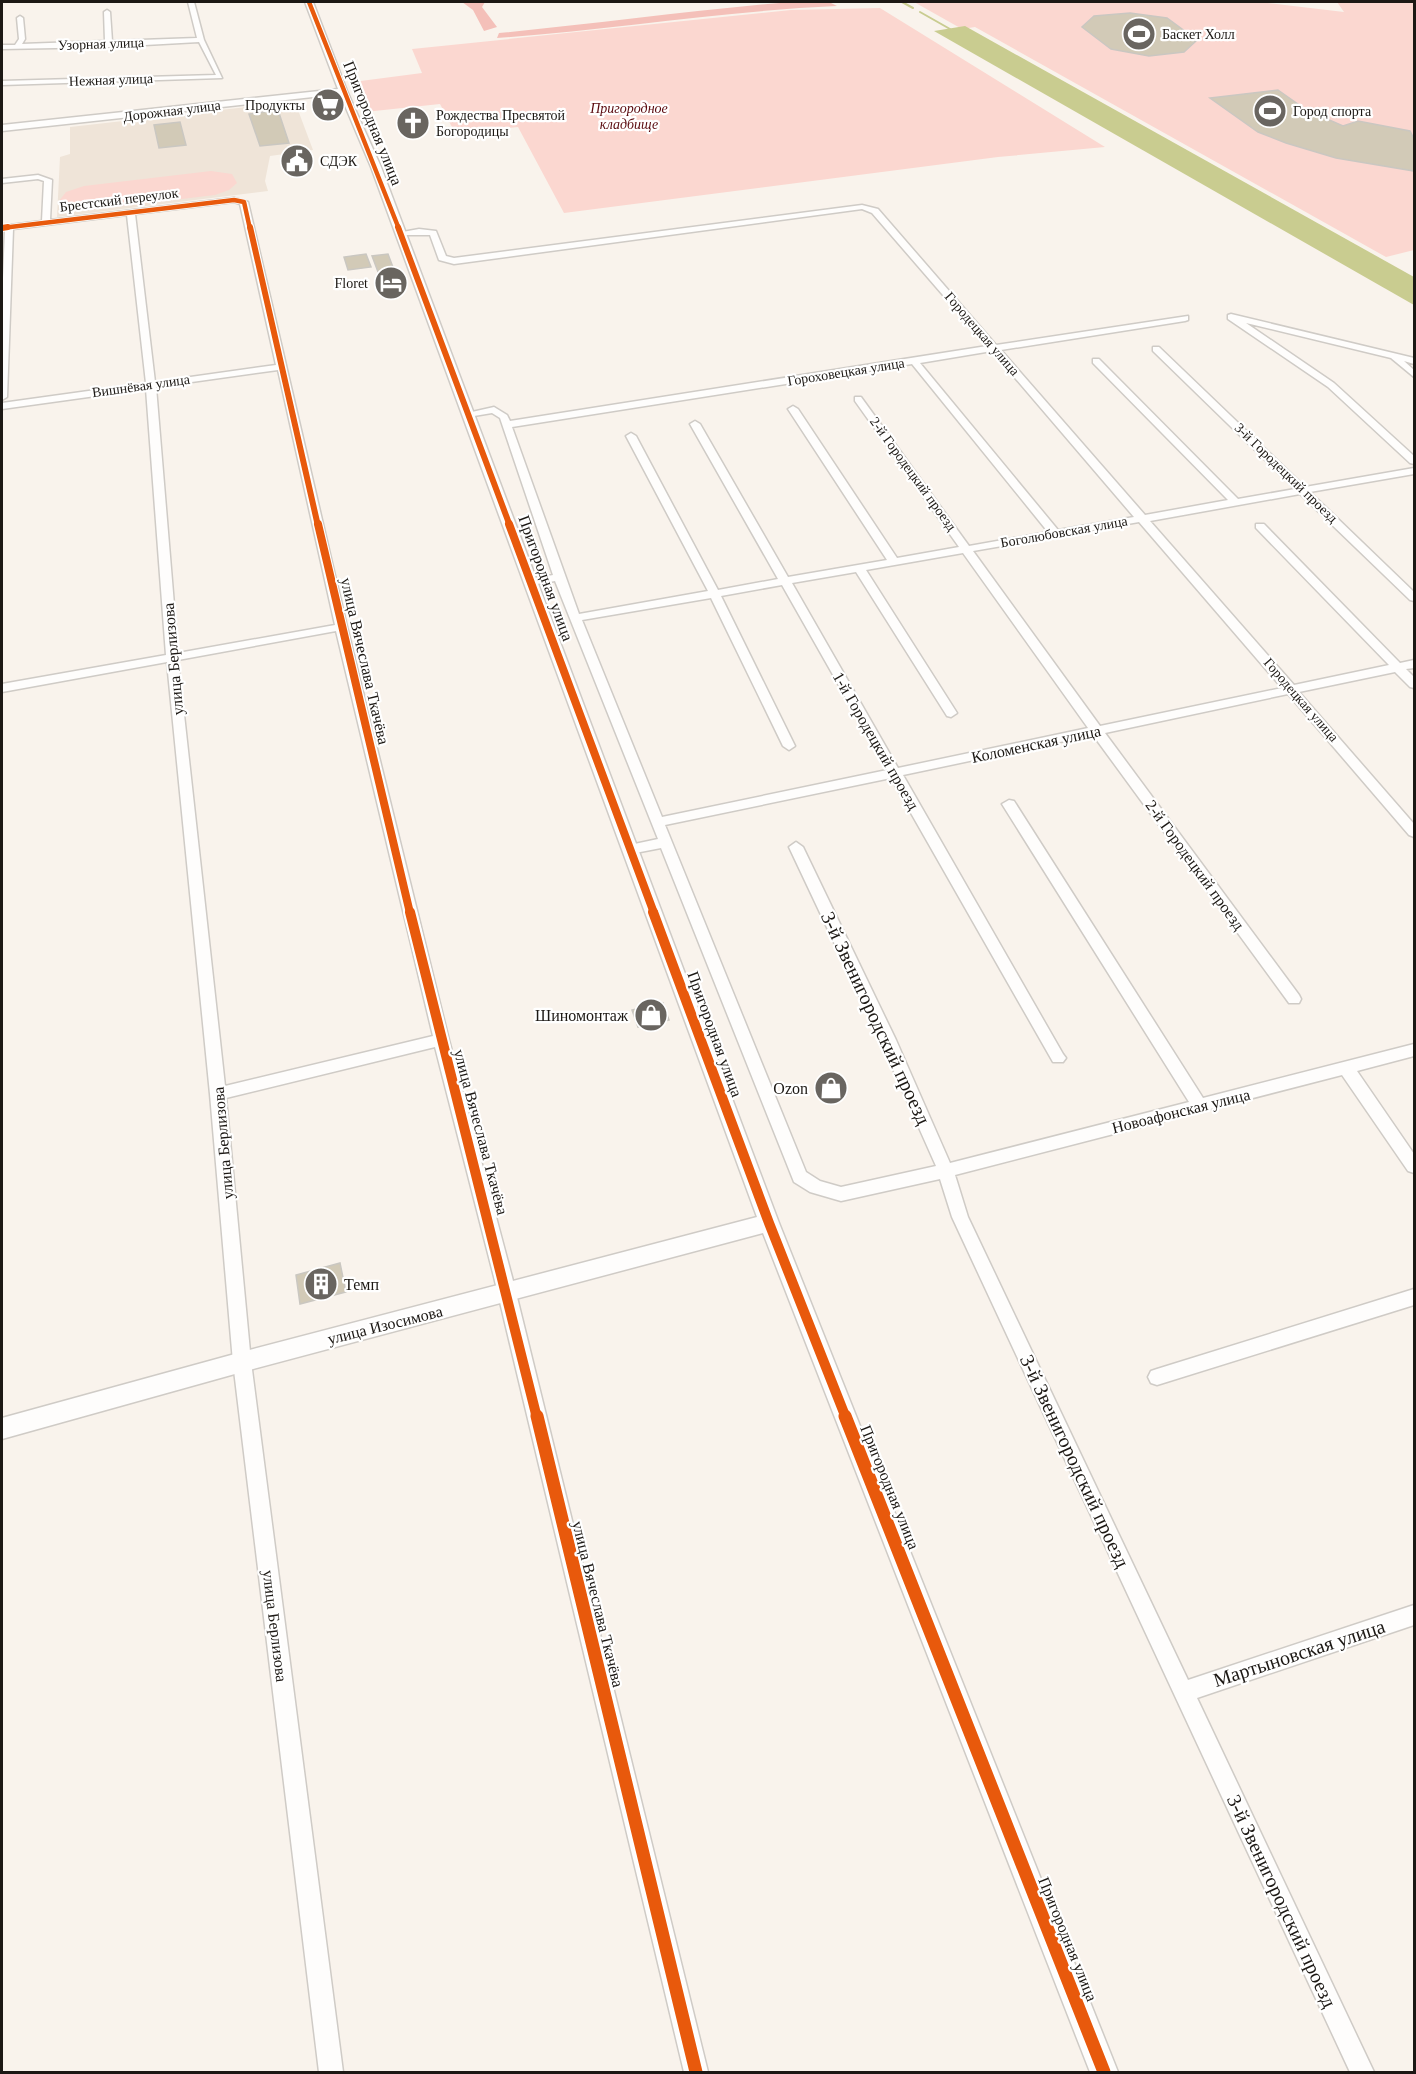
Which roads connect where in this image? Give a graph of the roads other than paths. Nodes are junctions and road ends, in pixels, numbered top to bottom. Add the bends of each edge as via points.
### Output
1 (191, 2) edge
2 (309, 2) edge
3 (107, 12) dead end
4 (21, 18) dead end
5 (201, 40) junction
6 (109, 45) junction
7 (17, 46) junction
8 (2, 47) edge
9 (2, 83) edge
10 (343, 91) junction
11 (2, 128) edge
12 (2, 181) edge
13 (240, 200) joint
14 (131, 211) junction
15 (46, 222) junction
16 (5, 228) edge
17 (401, 233) junction
18 (1185, 318) dead end
19 (995, 349) junction
20 (1156, 349) dead end
21 (1391, 355) junction
22 (1096, 361) dead end
23 (1414, 361) edge
24 (915, 362) junction
25 (281, 367) junction
26 (1414, 374) edge
27 (151, 385) junction
28 (2, 398) edge
29 (858, 399) dead end
30 (2, 406) edge
31 (793, 409) dead end
32 (468, 414) junction
33 (695, 424) dead end
34 (507, 425) junction
35 (631, 436) dead end
36 (1414, 461) edge
37 (1414, 471) edge
38 (1304, 490) junction
39 (1235, 502) junction
40 (1144, 518) junction
41 (1260, 526) dead end
42 (1054, 534) junction
43 (968, 549) junction
44 (894, 562) junction
45 (859, 568) junction
46 (559, 577) junction
47 (783, 581) junction
48 (531, 582) junction
49 (714, 594) junction
50 (1414, 598) edge
51 (575, 618) junction
52 (341, 627) junction
53 (172, 657) junction
54 (1414, 664) edge
55 (1399, 668) junction
56 (1414, 684) edge
57 (2, 688) edge
58 (1293, 690) junction
59 (951, 713) dead end
60 (1097, 731) junction
61 (789, 746) dead end
62 (895, 774) junction
63 (1009, 804) dead end
64 (658, 822) junction
65 (1414, 832) edge
66 (666, 842) junction
67 (796, 847) dead end
68 (630, 849) junction
69 (1294, 999) dead end
70 (441, 1040) junction
71 (1414, 1050) edge
72 (1058, 1058) dead end
73 (1346, 1068) junction
74 (218, 1094) junction
75 (1200, 1106) junction
76 (1414, 1166) edge
77 (946, 1171) junction
78 (769, 1223) junction
79 (507, 1293) junction
80 (1414, 1298) edge
81 (242, 1362) junction
82 (1157, 1377) dead end
83 (2, 1428) edge
84 (1414, 1615) edge
85 (1184, 1692) junction
86 (331, 2073) edge
87 (696, 2073) edge
88 (1104, 2073) edge
89 (1362, 2073) edge

1 - 5 street
2 - 10 street, Пригородная улица
3 - 6 street
4 - 7 street via 22,39
5 - 6 street, Узорная улица
5 - 9 street, Нежная улица via 220,77
6 - 7 street, Узорная улица
7 - 8 street, Узорная улица
10 - 11 street, Дорожная улица
10 - 17 street, Пригородная улица
12 - 15 street via 38,177 48,180
13 - 14 street, Брестский переулок
13 - 25 street, улица Вячеслава Ткачёва via 244,202
14 - 15 street, Брестский переулок
14 - 27 street, улица Берлизова
15 - 16 street, Брестский переулок
16 - 28 street
17 - 19 street, Городецкая улица via 433,233 442,258 454,261 869,208
17 - 32 street, Пригородная улица
18 - 19 street, Гороховецкая улица
19 - 24 street, Гороховецкая улица
19 - 40 street, Городецкая улица
20 - 38 street, 3-й Городецкий проезд
21 - 23 street
21 - 26 street
21 - 36 street via 1231,316 1331,385
22 - 39 street
24 - 34 street, Гороховецкая улица
24 - 42 street
25 - 27 street, Вишнёвая улица
25 - 52 street, улица Вячеслава Ткачёва
27 - 30 street, Вишнёвая улица
27 - 53 street, улица Берлизова
29 - 43 street, 2-й Городецкий проезд
31 - 44 street
32 - 34 street via 494,410
32 - 48 street, Пригородная улица
33 - 47 street, 1-й Городецкий проезд
34 - 46 street, Новоафонская улица
35 - 49 street
37 - 38 street, Боголюбовская улица
38 - 39 street, Боголюбовская улица
38 - 50 street, 3-й Городецкий проезд
39 - 40 street, Боголюбовская улица
40 - 42 street, Боголюбовская улица
40 - 58 street, Городецкая улица
41 - 55 street
42 - 43 street, Боголюбовская улица
43 - 44 street, Боголюбовская улица
43 - 60 street, 2-й Городецкий проезд
44 - 45 street, Боголюбовская улица
45 - 47 street, Боголюбовская улица
45 - 59 street
46 - 48 street
46 - 51 street, Новоафонская улица
47 - 49 street, Боголюбовская улица
47 - 62 street, 1-й Городецкий проезд
48 - 68 street, Пригородная улица
49 - 51 street, Боголюбовская улица
49 - 61 street
51 - 64 street, Новоафонская улица
52 - 53 street
52 - 70 street, улица Вячеслава Ткачёва
53 - 57 street
53 - 74 street, улица Берлизова
54 - 55 street, Коломенская улица
55 - 56 street
55 - 58 street, Коломенская улица
58 - 60 street, Коломенская улица
58 - 65 street, Городецкая улица
60 - 62 street, Коломенская улица
60 - 69 street, 2-й Городецкий проезд
62 - 64 street, Коломенская улица
62 - 72 street, 1-й Городецкий проезд
63 - 75 street
64 - 66 street, Новоафонская улица
66 - 68 street
66 - 77 street, Новоафонская улица via 800,1177 816,1187 841,1194
67 - 77 street, 3-й Звенигородский проезд
68 - 78 street, Пригородная улица
70 - 74 street
70 - 79 street, улица Вячеслава Ткачёва
71 - 73 street, Новоафонская улица
73 - 75 street, Новоафонская улица
73 - 76 street
74 - 81 street, улица Берлизова
75 - 77 street, Новоафонская улица
77 - 85 street, 3-й Звенигородский проезд via 960,1217
78 - 79 street, улица Изосимова
78 - 88 street, Пригородная улица
79 - 81 street, улица Изосимова
79 - 87 street, улица Вячеслава Ткачёва
80 - 82 street
81 - 83 street, улица Изосимова
81 - 86 street, улица Берлизова
84 - 85 street, Мартыновская улица
85 - 89 street, 3-й Звенигородский проезд

